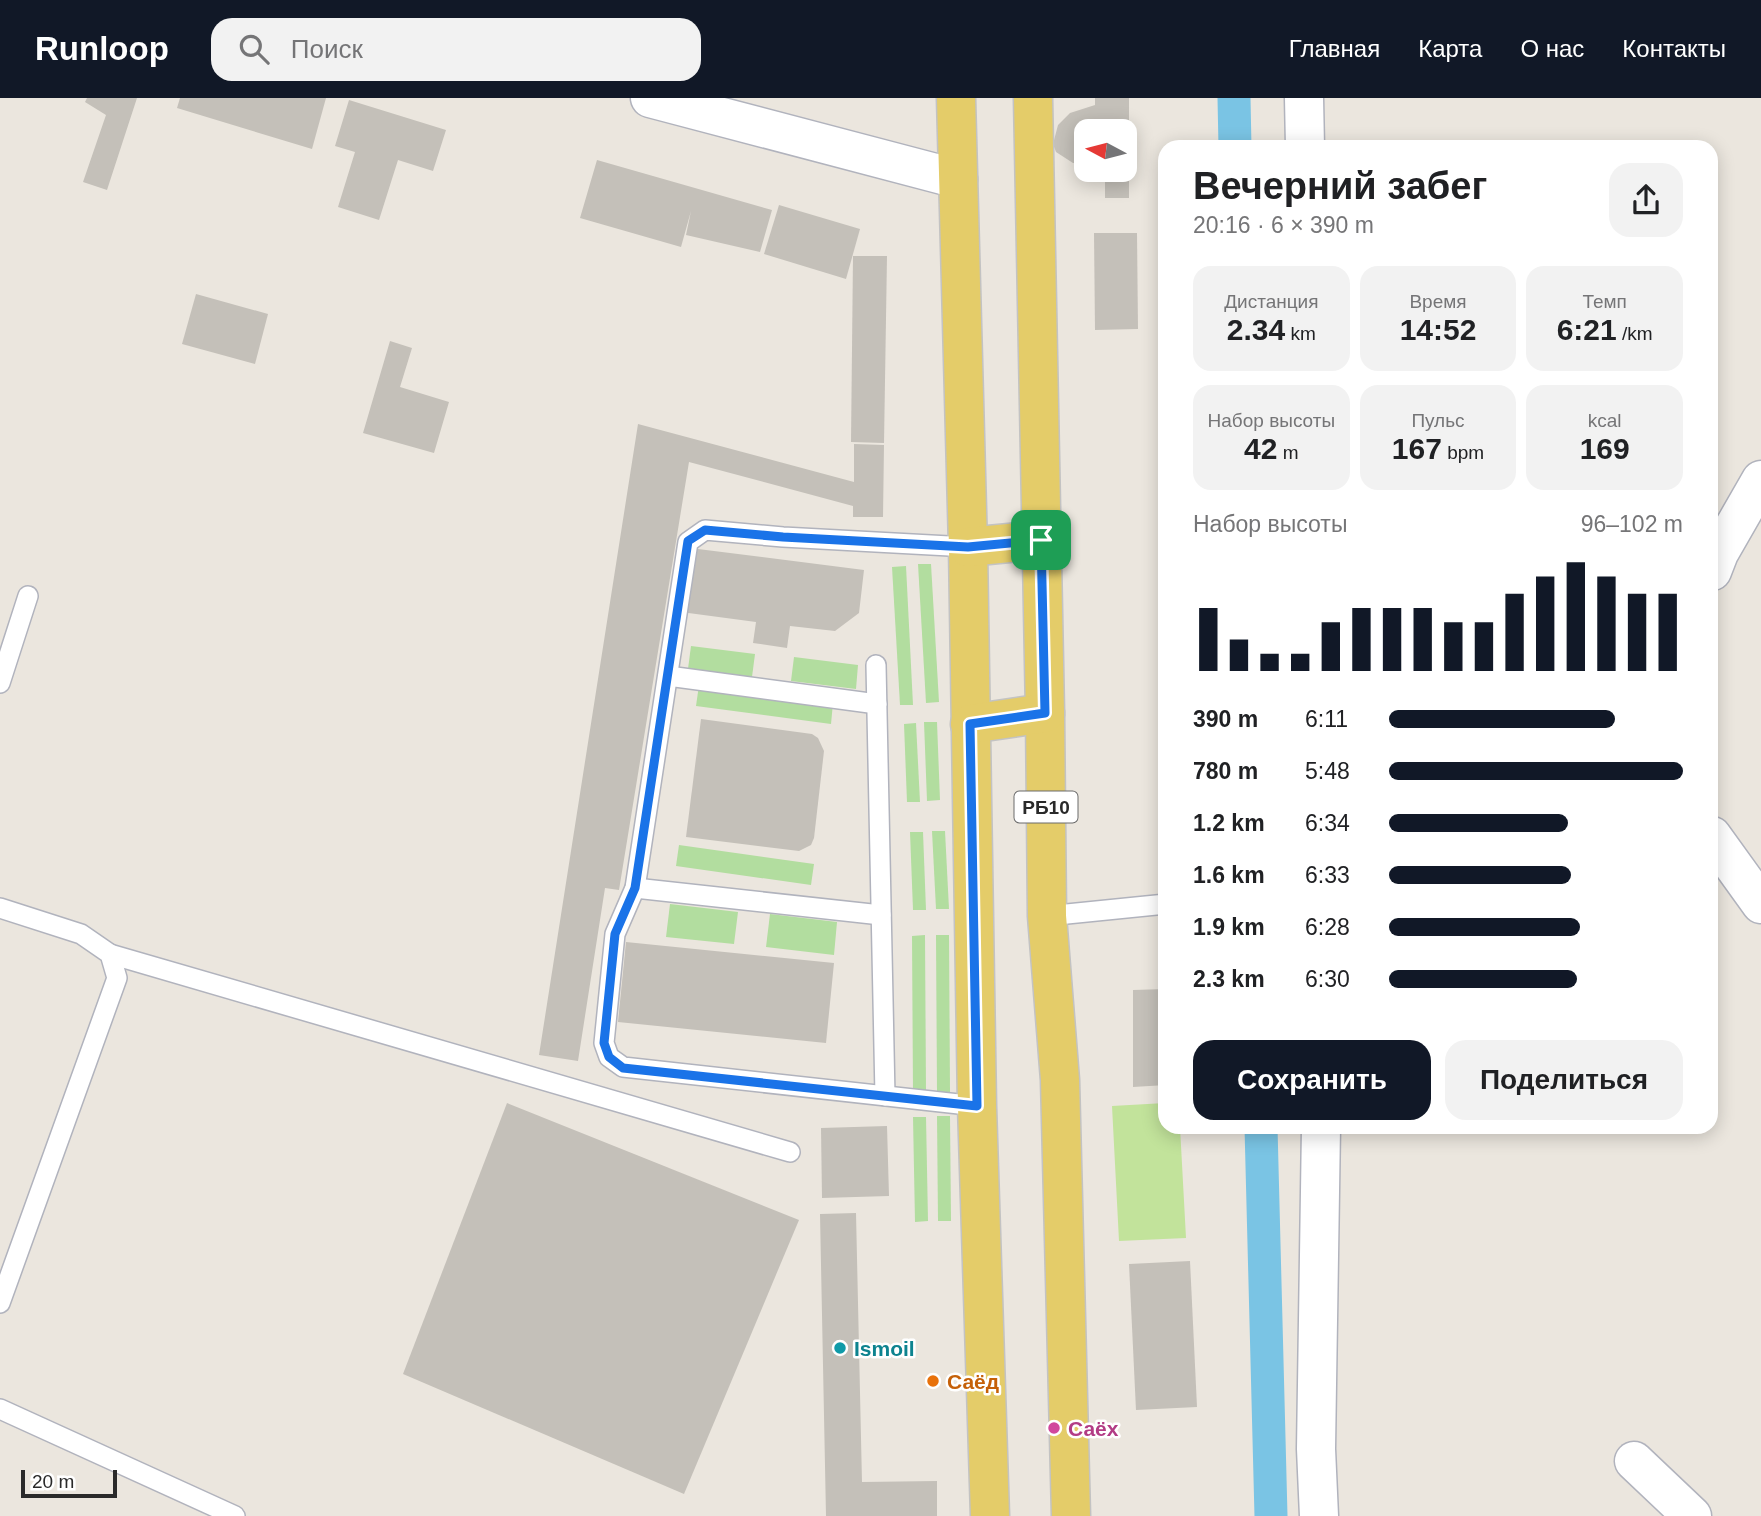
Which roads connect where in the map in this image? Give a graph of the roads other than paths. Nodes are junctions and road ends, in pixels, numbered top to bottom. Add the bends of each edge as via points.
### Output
1 (650, 98) edge
2 (956, 98) edge
3 (1033, 98) edge
4 (1304, 98) edge
5 (1305, 140) edge
6 (958, 179) junction
7 (1761, 480) edge
8 (1041, 540) junction
9 (968, 547) junction
10 (1718, 558) edge
11 (28, 596) dead end
12 (876, 665) dead end
13 (668, 676) junction
14 (0, 683) edge
15 (877, 704) junction
16 (1045, 713) junction
17 (970, 724) junction
18 (1718, 844) edge
19 (635, 888) junction
20 (1761, 904) edge
21 (1158, 905) edge
22 (0, 908) edge
23 (881, 915) junction
24 (1047, 916) junction
25 (110, 954) junction
26 (885, 1096) junction
27 (977, 1106) junction
28 (1321, 1134) edge
29 (790, 1152) dead end
30 (0, 1303) edge
31 (0, 1409) edge
32 (1634, 1461) dead end
33 (235, 1516) edge
34 (990, 1516) edge
35 (1071, 1516) edge
36 (1319, 1516) edge
37 (1692, 1516) edge

1 - 6 street
2 - 6 main road
3 - 8 main road, РБ10
4 - 5 street
6 - 9 main road
7 - 10 street
8 - 9 main road
8 - 16 main road, РБ10
9 - 13 lane via 705,530 688,541
9 - 17 main road
11 - 14 lane
12 - 15 lane
13 - 15 lane
13 - 19 lane
15 - 23 lane
16 - 17 main road
16 - 24 main road, РБ10
17 - 27 main road
18 - 20 street
19 - 23 lane
19 - 26 lane via 615,934 604,1043 609,1057 623,1068
21 - 24 lane
22 - 25 lane via 80,934
23 - 26 lane
24 - 35 main road, РБ10 via 1060,1080
25 - 29 lane
25 - 30 lane via 117,978
26 - 27 lane
27 - 34 main road
28 - 36 street
31 - 33 lane
32 - 37 street

